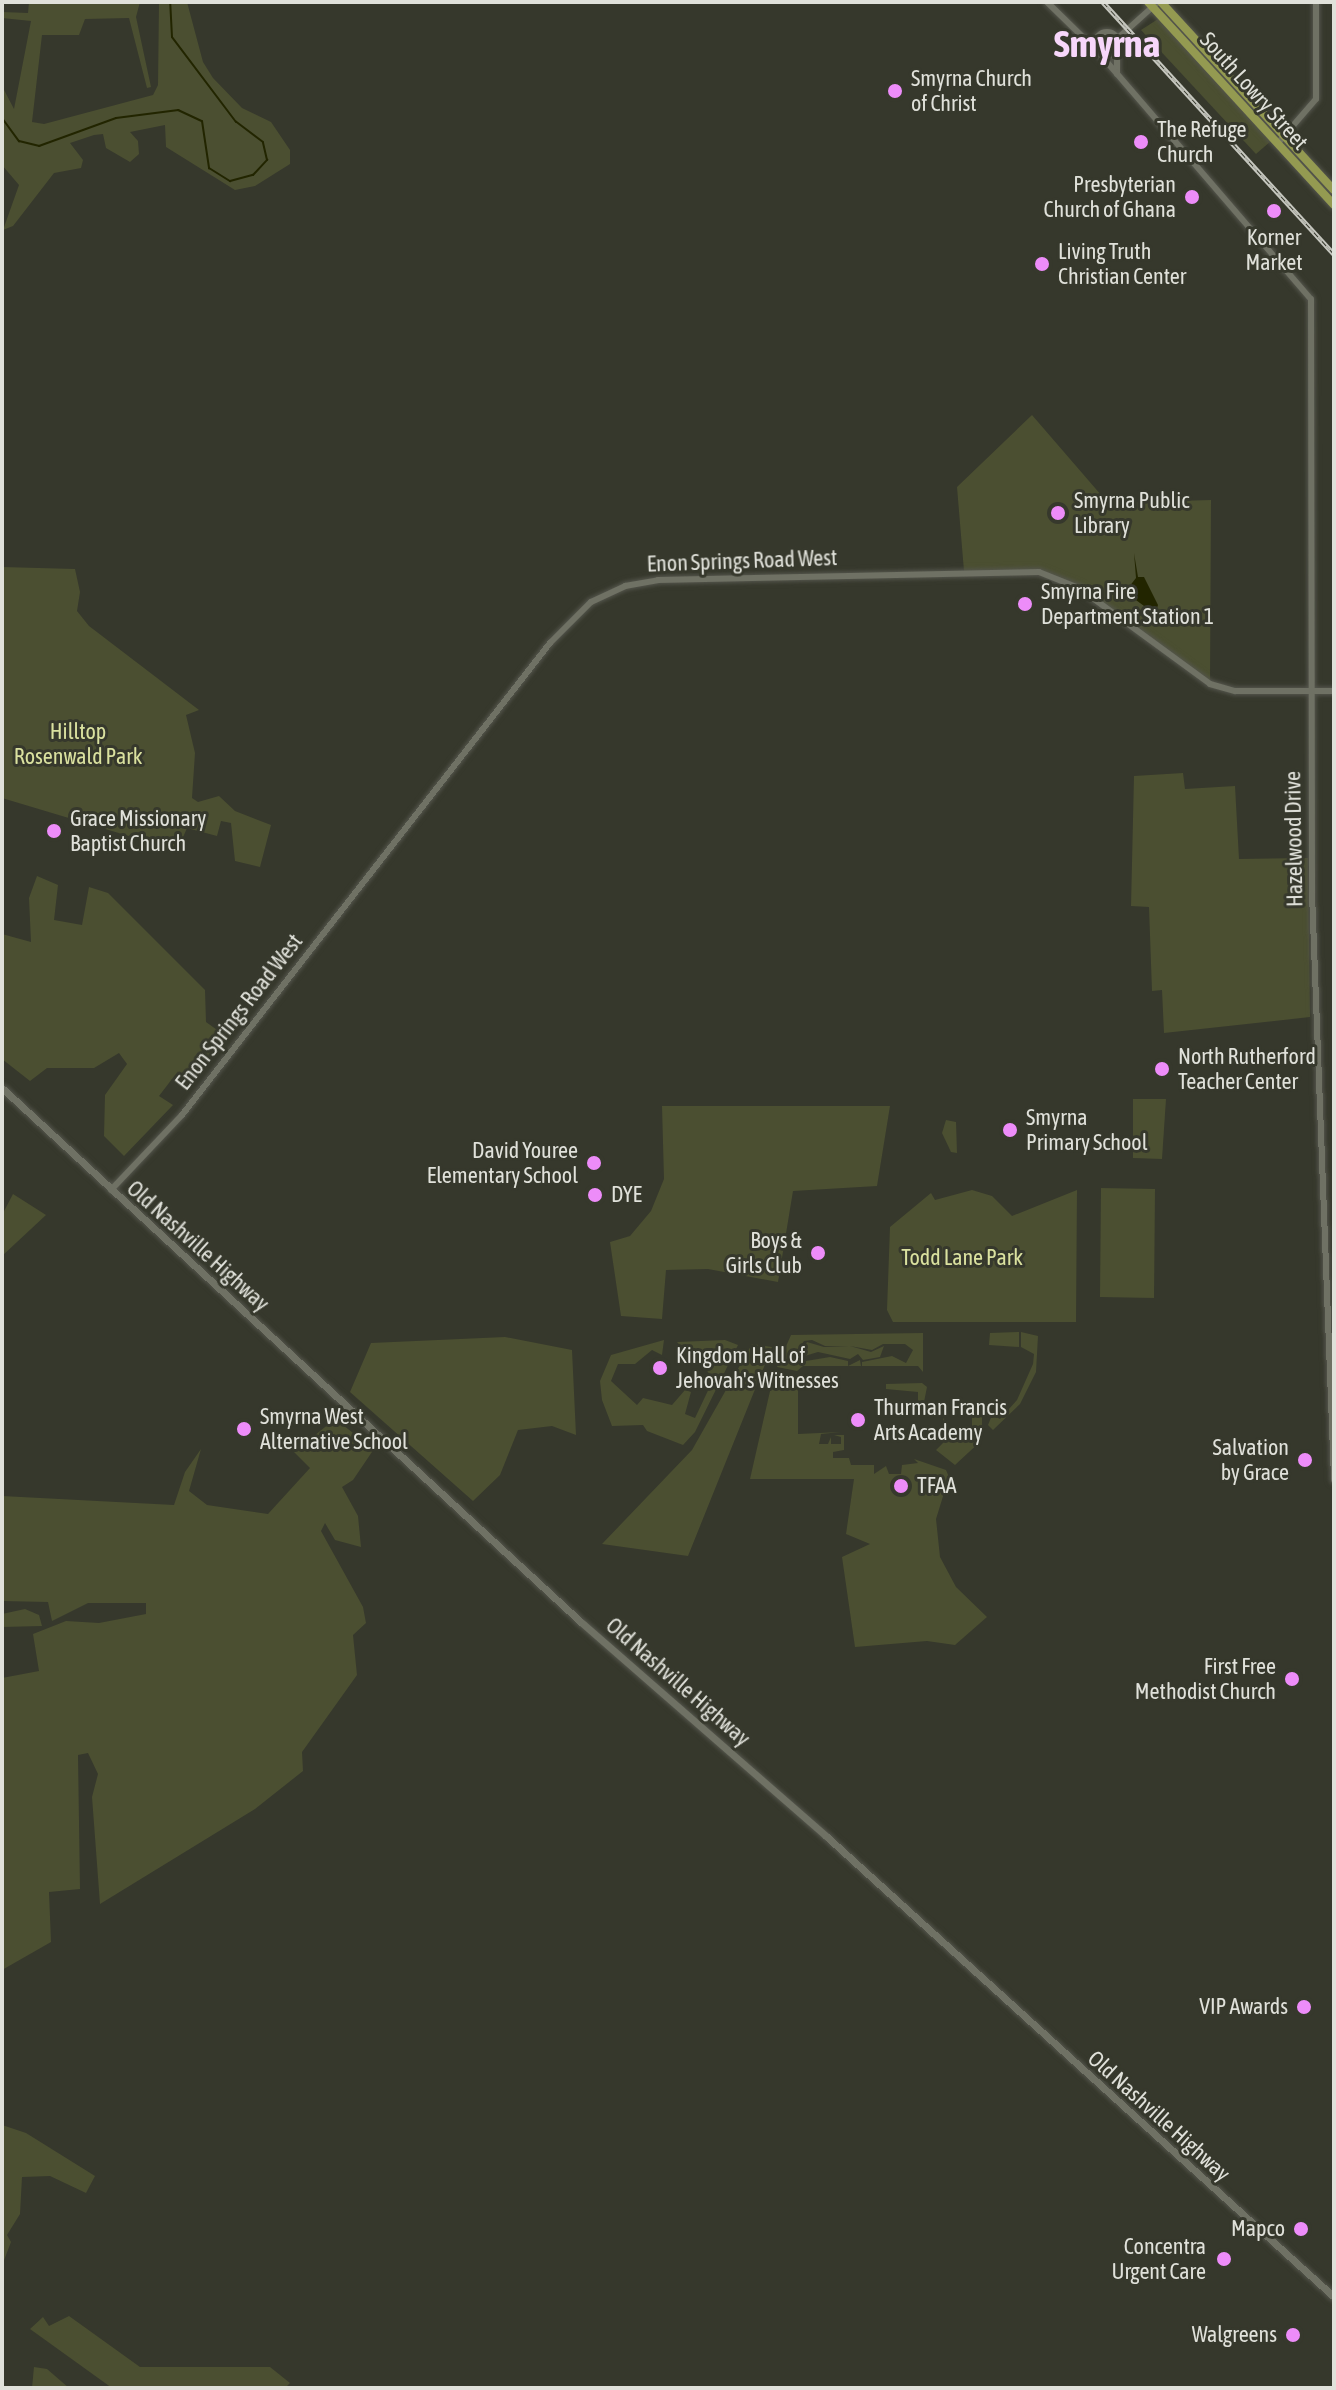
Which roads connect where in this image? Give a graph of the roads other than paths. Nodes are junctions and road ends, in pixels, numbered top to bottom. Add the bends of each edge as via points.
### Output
1 (1047, 2) edge
2 (1316, 2) edge
3 (1155, 4) edge
4 (1077, 31) junction
5 (1098, 36) junction
6 (1118, 38) junction
7 (1117, 51) junction
8 (1098, 52) junction
9 (1117, 74) junction
10 (1281, 139) junction
11 (1334, 190) edge
12 (1334, 205) edge
13 (1334, 691) edge
14 (1309, 692) junction
15 (2, 1088) edge
16 (110, 1191) junction
17 (1334, 1480) edge
18 (1334, 2297) edge

1 - 4 street, Hazelwood Drive
2 - 10 street via 1316,99
3 - 6 street
3 - 10 main road, South Lowry Street
4 - 5 street
4 - 8 street, Hazelwood Drive
5 - 6 street via 1110,32
5 - 8 street
6 - 7 street
7 - 8 street
7 - 9 street
8 - 9 street, Hazelwood Drive
9 - 14 street, Hazelwood Drive via 1310,296 1314,321
10 - 11 main road
10 - 12 main road, South Lowry Street
13 - 14 street, Enon Springs Road West
14 - 16 street, Enon Springs Road West via 1235,691 1210,684 1079,588 1039,572 658,580 623,587 591,602 550,643 182,1115
14 - 17 street, Hazelwood Drive
15 - 16 main road, Old Nashville Highway
16 - 18 main road, Old Nashville Highway

